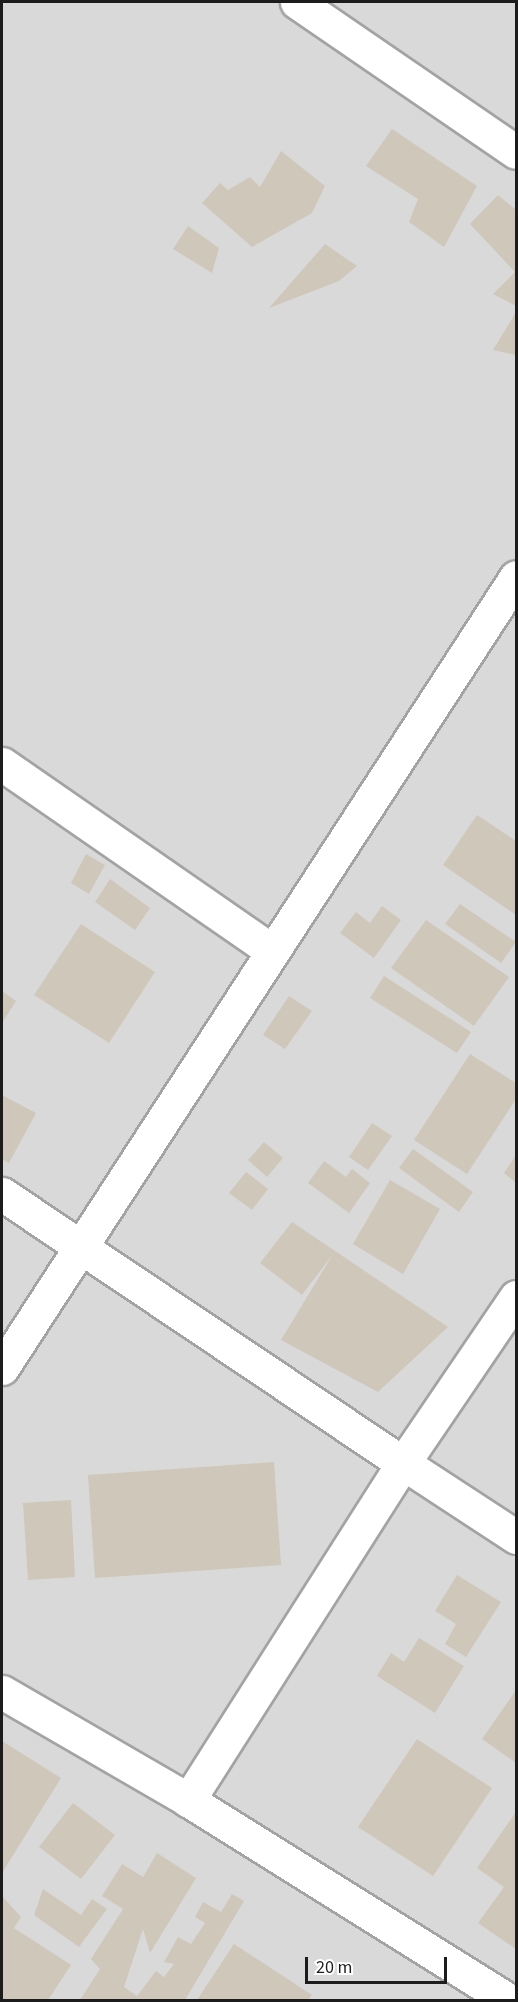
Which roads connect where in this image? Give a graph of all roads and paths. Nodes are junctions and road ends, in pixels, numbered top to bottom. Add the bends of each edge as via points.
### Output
1 (297, 2) edge
2 (516, 152) edge
3 (516, 577) edge
4 (2, 765) edge
5 (271, 950) junction
6 (2, 1194) edge
7 (82, 1248) junction
8 (516, 1297) edge
9 (2, 1368) edge
10 (403, 1463) junction
11 (516, 1537) edge
12 (2, 1692) edge
13 (188, 1800) junction
14 (508, 2001) edge

1 - 2 street
3 - 5 street
4 - 5 street
5 - 7 street
6 - 7 street
7 - 9 street
7 - 10 street
8 - 10 street
10 - 11 street
10 - 13 street
12 - 13 street
13 - 14 street

